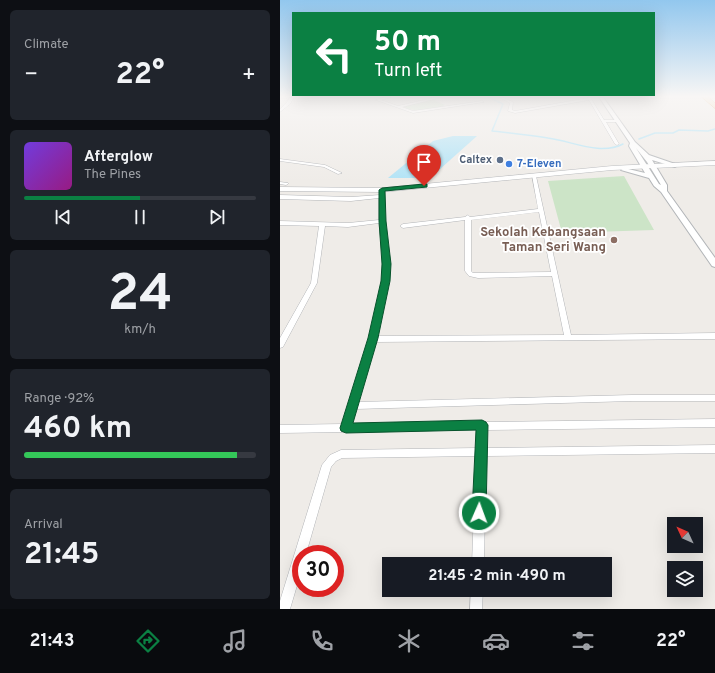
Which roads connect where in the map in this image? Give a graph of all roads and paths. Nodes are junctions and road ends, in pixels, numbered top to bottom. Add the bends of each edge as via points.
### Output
1 (606, 125) edge
2 (621, 125) edge
3 (617, 144) dead end
4 (642, 156) junction
5 (280, 160) edge
6 (715, 163) edge
7 (675, 166) junction
8 (649, 167) junction
9 (623, 169) junction
10 (340, 173) dead end
11 (534, 176) junction
12 (651, 177) junction
13 (659, 177) junction
14 (280, 189) edge
15 (663, 191) junction
16 (382, 193) junction
17 (280, 196) edge
18 (541, 210) junction
19 (468, 218) junction
20 (382, 221) junction
21 (280, 223) edge
22 (322, 225) junction
23 (403, 226) dead end
24 (715, 263) edge
25 (554, 274) junction
26 (715, 336) edge
27 (373, 338) junction
28 (568, 338) junction
29 (280, 345) edge
30 (715, 398) edge
31 (352, 406) junction
32 (715, 423) edge
33 (482, 425) junction
34 (346, 428) junction
35 (280, 429) edge
36 (715, 448) edge
37 (481, 453) junction
38 (478, 557) edge
39 (477, 597) edge
40 (284, 609) edge
41 (476, 609) edge

1 - 3 street
2 - 4 main road via 633,143 632,146
4 - 7 main road
4 - 8 main road
4 - 9 main road
5 - 10 street via 325,166
6 - 7 street
7 - 8 street
7 - 13 main road
8 - 9 street
8 - 12 main road
8 - 13 main road
9 - 11 street
9 - 12 main road
11 - 16 street
11 - 18 street
12 - 15 main road
13 - 15 main road via 664,184
14 - 16 street
15 - 24 main road
16 - 17 street via 351,199
16 - 20 street
18 - 19 street
18 - 25 street
19 - 23 street
19 - 25 street via 468,271 471,274
20 - 22 street
20 - 27 street via 386,281
21 - 22 street
22 - 29 street via 314,283
25 - 28 street
26 - 28 street
27 - 28 street
27 - 31 street
30 - 31 street
31 - 34 street
32 - 33 street
33 - 34 street
33 - 37 street
34 - 35 street
36 - 37 street
37 - 38 street
37 - 40 street via 341,454 333,458 327,465
39 - 41 street

